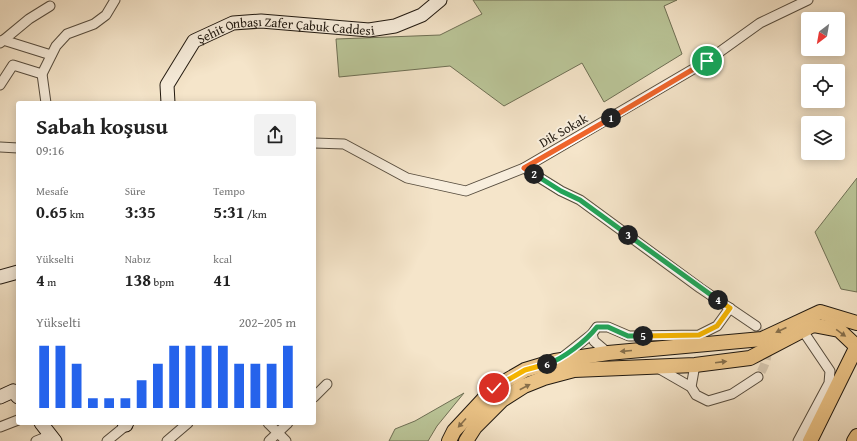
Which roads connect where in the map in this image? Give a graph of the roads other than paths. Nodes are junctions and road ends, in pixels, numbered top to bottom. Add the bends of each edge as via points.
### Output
1 (115, 0) edge
2 (440, 0) edge
3 (808, 0) edge
4 (50, 6) dead end
5 (1, 41) edge
6 (51, 54) junction
7 (42, 74) junction
8 (0, 85) edge
9 (46, 101) edge
10 (168, 101) edge
11 (316, 143) edge
12 (0, 147) edge
13 (16, 148) edge
14 (524, 168) junction
15 (16, 272) edge
16 (0, 276) edge
17 (730, 308) junction
18 (857, 323) edge
19 (756, 326) tunnel mouth
20 (803, 331) junction
21 (592, 334) junction
22 (857, 347) edge
23 (608, 353) junction
24 (558, 361) junction
25 (695, 365) junction
26 (656, 366) junction
27 (758, 377) tunnel mouth
28 (327, 384) dead end
29 (691, 387) junction
30 (16, 392) edge
31 (316, 396) edge
32 (0, 397) edge
33 (16, 421) edge
34 (43, 425) edge
35 (126, 425) edge
36 (186, 425) edge
37 (270, 425) edge
38 (286, 425) edge
39 (0, 427) edge
40 (278, 433) junction
41 (857, 436) edge
42 (53, 438) edge
43 (36, 441) edge
44 (107, 441) edge
45 (167, 441) edge
46 (269, 441) edge
47 (286, 441) edge
48 (449, 441) edge
49 (466, 441) edge
50 (798, 441) edge
51 (810, 441) edge
52 (854, 441) edge

1 - 6 street via 106,15 94,24 67,34
2 - 10 street, Şehit Onbaşı Zafer Çabuk Caddesi via 422,15 402,24 369,30 261,21 233,23 194,41 167,85
3 - 14 street, Dik Sokak via 760,24 707,61
4 - 5 street
5 - 6 street
6 - 7 street
7 - 8 street via 13,65
7 - 9 street
11 - 14 street, Dik Sokak via 344,144 407,178 466,191
12 - 13 street
14 - 17 street via 580,200
15 - 16 street
17 - 19 street
17 - 21 street via 717,326 699,335 628,336 608,327 597,327
18 -> 23 main road via 820,312 762,339
20 -> 22 main road via 813,325 839,330
25 -> 20 main road via 750,358
20 - 50 street via 830,371 829,383
21 - 23 street via 594,341
21 - 24 street
22 - 51 main road
23 - 24 main road
24 -> 48 main road via 525,370 494,388 454,431
25 - 26 main road
25 - 29 street
26 - 29 street
49 -> 26 main road via 475,427 502,400 524,386 544,378 574,370
27 - 29 street via 732,394 708,401 696,395
28 - 31 street
30 - 32 street
33 - 39 street
34 - 42 street
35 - 44 street
36 - 45 street
37 - 40 street
38 - 40 street
40 - 46 street
40 - 47 street
41 - 52 main road
42 - 43 street

